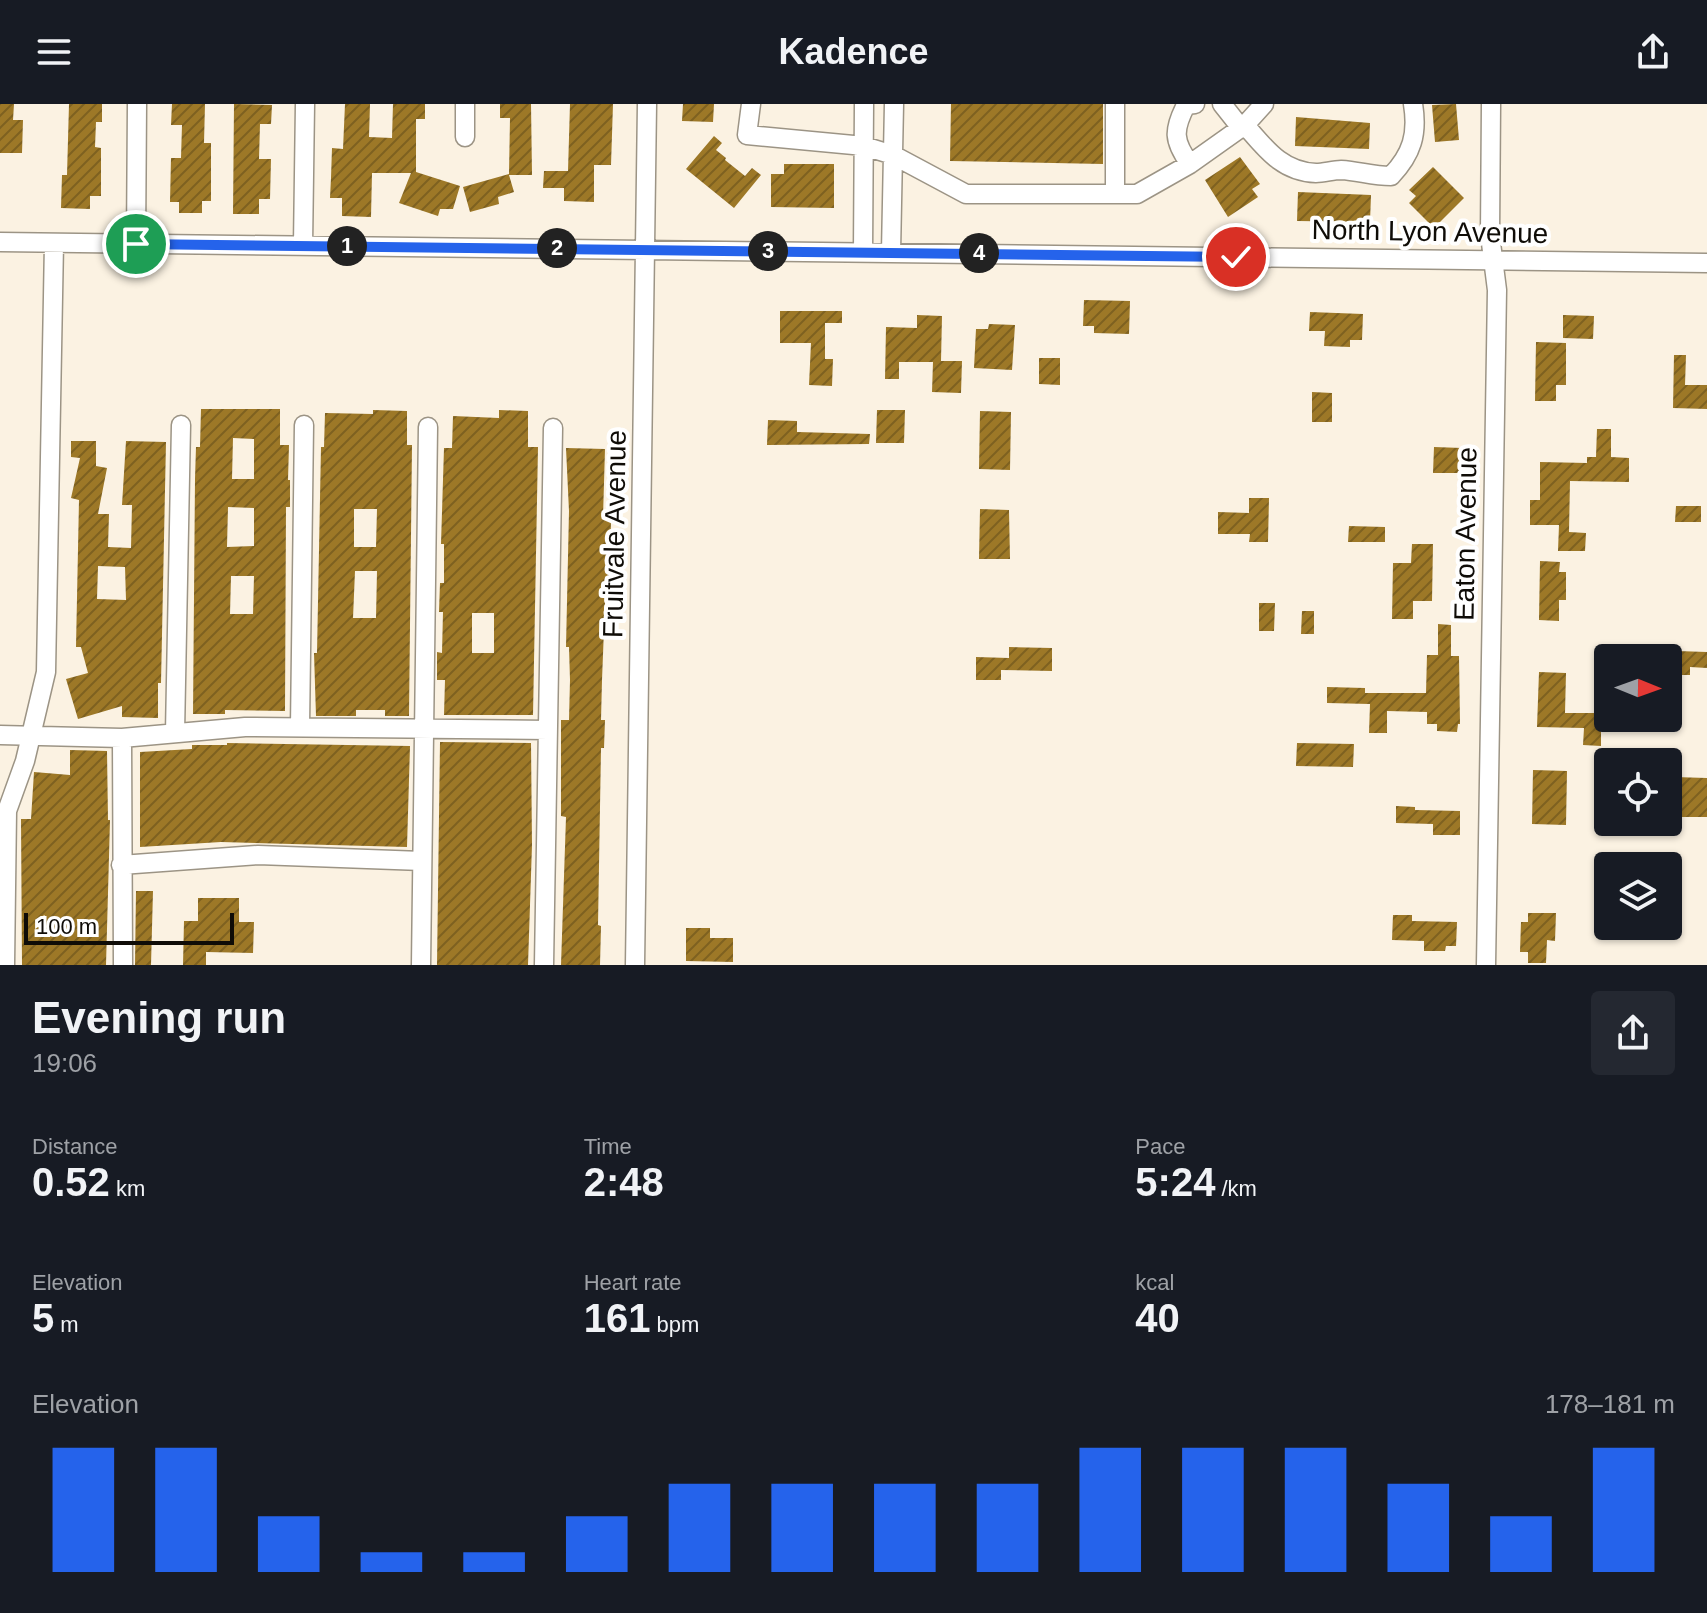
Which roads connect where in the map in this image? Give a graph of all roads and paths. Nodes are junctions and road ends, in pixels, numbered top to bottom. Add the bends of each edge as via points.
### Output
1 (137, 104) edge
2 (305, 104) edge
3 (465, 104) edge
4 (647, 104) edge
5 (751, 104) edge
6 (864, 104) edge
7 (894, 104) edge
8 (1115, 104) edge
9 (1195, 104) edge
10 (1222, 104) edge
11 (1264, 104) edge
12 (1413, 104) edge
13 (1491, 104) edge
14 (1243, 126) junction
15 (465, 137) dead end
16 (864, 146) junction
17 (893, 155) junction
18 (1190, 164) junction
19 (863, 192) junction
20 (892, 193) junction
21 (1115, 194) junction
22 (0, 242) edge
23 (54, 243) junction
24 (136, 244) junction
25 (303, 245) junction
26 (646, 249) junction
27 (863, 252) junction
28 (891, 252) junction
29 (1492, 260) junction
30 (1707, 263) edge
31 (181, 425) dead end
32 (304, 425) dead end
33 (428, 427) dead end
34 (553, 428) dead end
35 (300, 727) junction
36 (424, 729) junction
37 (548, 730) junction
38 (175, 733) junction
39 (0, 735) edge
40 (31, 735) junction
41 (122, 738) junction
42 (422, 861) junction
43 (121, 865) junction
44 (5, 965) edge
45 (123, 965) edge
46 (421, 965) edge
47 (544, 965) edge
48 (635, 965) edge
49 (1486, 965) edge

1 - 24 street
2 - 25 street
3 - 15 street
4 - 26 street, Fruitvale Avenue
5 - 16 street via 747,135
6 - 16 street
7 - 17 street
8 - 21 street
9 - 18 street via 1186,105 1176,124 1178,148
10 - 14 street
11 - 14 street
12 - 14 street via 1416,135 1407,158 1391,176 1292,168 1273,158
13 - 29 street, Eaton Avenue
14 - 18 street
16 - 17 street
16 - 19 street
17 - 20 street
17 - 21 street via 966,194
18 - 21 street via 1137,194
19 - 20 street
19 - 27 street
20 - 28 street
22 - 23 street, North Lyon Avenue
23 - 24 street, North Lyon Avenue
23 - 40 street via 46,672
24 - 25 street, North Lyon Avenue
25 - 26 street, North Lyon Avenue
26 - 27 street, North Lyon Avenue
26 - 48 street, Fruitvale Avenue
27 - 28 street, North Lyon Avenue
28 - 29 street, North Lyon Avenue
29 - 30 street, North Lyon Avenue
29 - 49 street, Eaton Avenue via 1497,290
31 - 38 street
32 - 35 street
33 - 36 street
34 - 37 street
35 - 36 street
35 - 38 street
36 - 37 street
36 - 42 street
37 - 47 street
38 - 41 street
39 - 40 street
40 - 41 street
40 - 44 street via 7,811
41 - 43 street
42 - 43 street via 258,855
42 - 46 street
43 - 45 street

